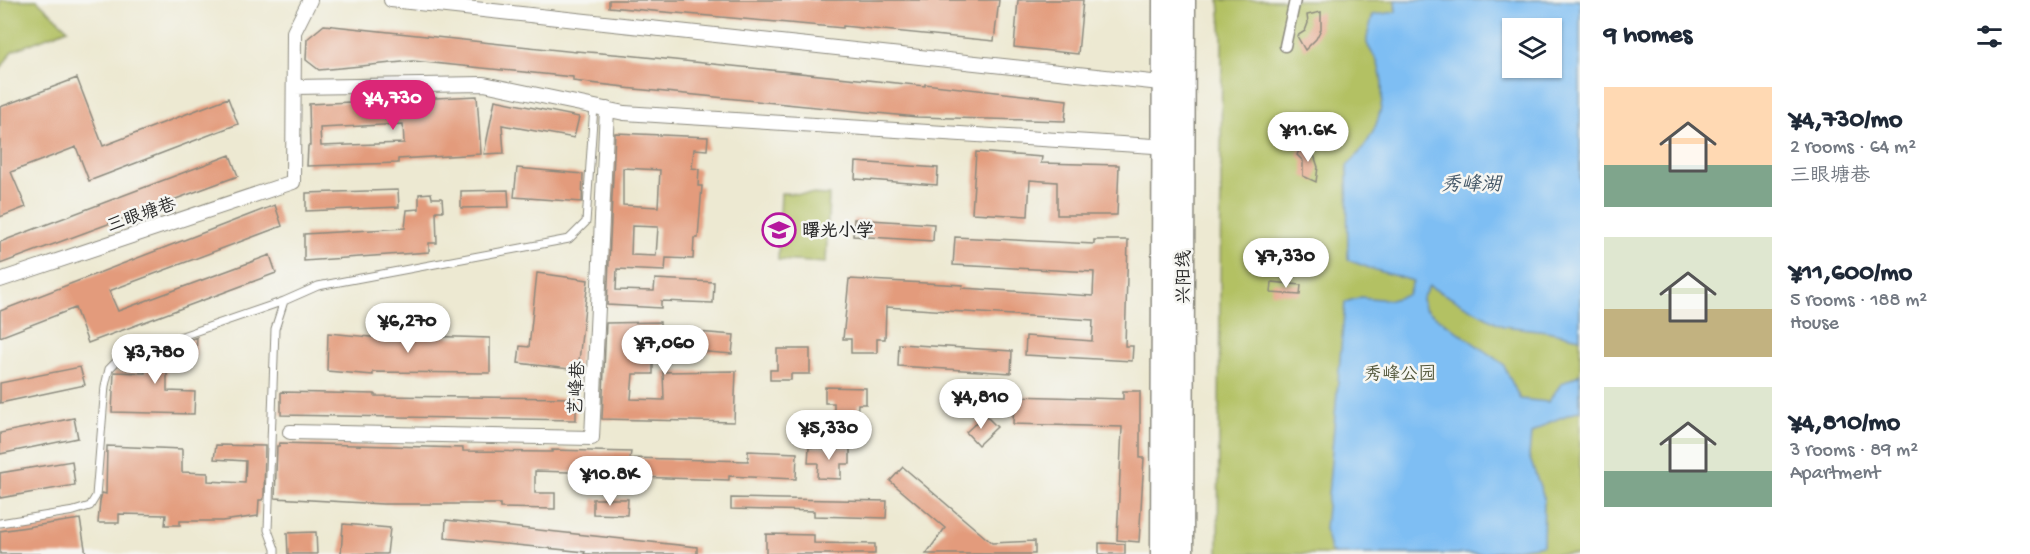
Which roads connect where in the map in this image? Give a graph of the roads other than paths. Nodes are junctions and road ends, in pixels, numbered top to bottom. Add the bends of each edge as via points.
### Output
1 (310, 0) edge
2 (391, 0) edge
3 (1164, 0) edge
4 (1184, 0) edge
5 (1295, 0) edge
6 (1285, 46) dead end
7 (1174, 84) junction
8 (294, 87) junction
9 (601, 108) junction
10 (1173, 148) junction
11 (0, 280) edge
12 (284, 301) junction
13 (290, 432) dead end
14 (0, 524) edge
15 (275, 554) edge
16 (1162, 554) edge
17 (1182, 554) edge

1 - 8 street via 294,33
2 - 7 street
3 - 7 highway, 兴阳线
4 - 7 highway, 兴阳线
5 - 6 street
7 - 10 highway, 兴阳线
8 - 9 street via 484,84
8 - 11 street, 三眼塘巷 via 293,182
9 - 10 street via 624,113
9 - 12 lane via 586,222 569,239 318,286
9 - 13 street, 艺峰巷 via 592,438
10 - 16 highway, 兴阳线
10 - 17 highway, 兴阳线
12 - 14 lane via 121,357 109,369 105,386 96,496 90,506
12 - 15 lane via 276,329 268,530

